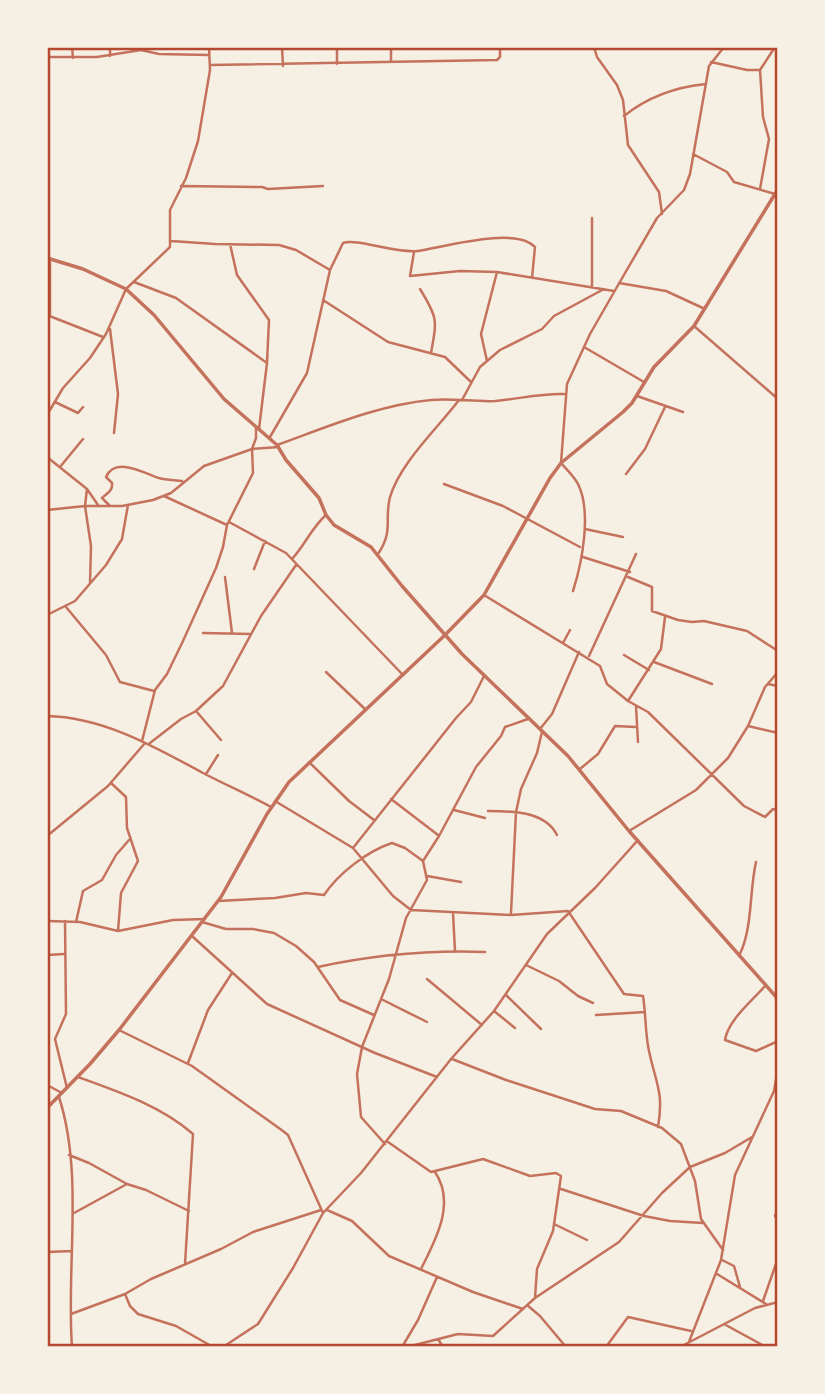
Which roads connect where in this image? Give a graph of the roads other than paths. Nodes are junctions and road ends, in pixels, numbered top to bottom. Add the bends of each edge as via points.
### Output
1 (72, 47) edge
2 (110, 47) edge
3 (209, 47) edge
4 (282, 47) edge
5 (337, 47) edge
6 (391, 47) edge
7 (500, 47) edge
8 (594, 47) edge
9 (724, 47) edge
10 (775, 47) edge
11 (209, 55) junction
12 (110, 56) junction
13 (47, 57) edge
14 (73, 58) junction
15 (711, 62) junction
16 (391, 63) junction
17 (337, 64) junction
18 (210, 65) junction
19 (283, 66) junction
20 (760, 69) junction
21 (706, 85) junction
22 (624, 116) junction
23 (693, 154) junction
24 (180, 186) junction
25 (323, 186) dead end
26 (760, 189) junction
27 (776, 191) edge
28 (662, 214) junction
29 (592, 218) dead end
30 (172, 241) junction
31 (230, 244) junction
32 (414, 252) junction
33 (48, 258) edge
34 (330, 270) junction
35 (497, 272) junction
36 (532, 278) junction
37 (133, 282) junction
38 (619, 283) junction
39 (592, 287) junction
40 (126, 289) junction
41 (420, 289) dead end
42 (604, 289) junction
43 (614, 291) junction
44 (323, 300) junction
45 (705, 309) junction
46 (49, 315) edge
47 (110, 326) junction
48 (694, 326) junction
49 (104, 337) junction
50 (584, 347) junction
51 (431, 353) junction
52 (487, 361) junction
53 (267, 363) junction
54 (471, 382) junction
55 (645, 382) junction
56 (565, 394) junction
57 (636, 396) junction
58 (778, 399) edge
59 (460, 400) junction
60 (47, 402) edge
61 (54, 403) junction
62 (83, 407) dead end
63 (665, 407) junction
64 (684, 412) dead end
65 (47, 415) edge
66 (257, 427) junction
67 (114, 433) dead end
68 (270, 437) junction
69 (83, 439) dead end
70 (278, 446) junction
71 (252, 449) junction
72 (47, 457) edge
73 (561, 463) junction
74 (60, 467) junction
75 (626, 474) dead end
76 (184, 481) junction
77 (444, 484) dead end
78 (88, 489) junction
79 (164, 496) junction
80 (98, 505) junction
81 (128, 505) junction
82 (85, 506) junction
83 (110, 506) junction
84 (47, 510) edge
85 (326, 515) junction
86 (526, 518) junction
87 (228, 523) junction
88 (584, 529) junction
89 (623, 537) dead end
90 (265, 541) junction
91 (581, 548) junction
92 (378, 554) junction
93 (636, 554) dead end
94 (582, 556) junction
95 (292, 559) junction
96 (296, 565) junction
97 (254, 569) dead end
98 (629, 575) junction
99 (225, 578) dead end
100 (90, 585) junction
101 (573, 591) dead end
102 (484, 595) junction
103 (66, 607) junction
104 (47, 615) edge
105 (665, 617) junction
106 (569, 630) dead end
107 (203, 633) dead end
108 (232, 633) junction
109 (251, 634) junction
110 (445, 635) junction
111 (563, 643) junction
112 (778, 651) edge
113 (579, 652) junction
114 (624, 655) dead end
115 (589, 657) junction
116 (654, 663) junction
117 (649, 670) junction
118 (326, 672) dead end
119 (778, 672) edge
120 (485, 674) junction
121 (403, 675) junction
122 (712, 684) dead end
123 (768, 684) junction
124 (778, 686) edge
125 (154, 691) junction
126 (628, 701) junction
127 (636, 706) junction
128 (196, 710) junction
129 (366, 710) junction
130 (47, 716) edge
131 (529, 719) junction
132 (748, 726) junction
133 (636, 727) junction
134 (541, 731) junction
135 (778, 733) edge
136 (221, 740) dead end
137 (638, 742) dead end
138 (145, 743) junction
139 (218, 755) dead end
140 (309, 762) junction
141 (580, 769) junction
142 (206, 774) junction
143 (712, 774) junction
144 (111, 783) junction
145 (391, 799) junction
146 (275, 801) junction
147 (271, 807) junction
148 (454, 810) junction
149 (778, 810) edge
150 (488, 811) dead end
151 (516, 812) junction
152 (485, 818) dead end
153 (374, 820) junction
154 (629, 831) junction
155 (557, 835) dead end
156 (47, 836) edge
157 (439, 836) junction
158 (130, 840) junction
159 (638, 840) junction
160 (353, 848) junction
161 (364, 859) junction
162 (423, 861) junction
163 (756, 862) dead end
164 (427, 876) junction
165 (461, 882) dead end
166 (218, 901) junction
167 (411, 910) junction
168 (568, 911) junction
169 (453, 913) junction
170 (511, 915) junction
171 (204, 920) junction
172 (47, 921) edge
173 (65, 921) junction
174 (76, 922) junction
175 (117, 931) junction
176 (192, 936) junction
177 (455, 951) junction
178 (485, 952) dead end
179 (64, 954) junction
180 (47, 955) edge
181 (394, 955) junction
182 (739, 956) junction
183 (526, 965) junction
184 (318, 967) junction
185 (232, 972) junction
186 (427, 979) dead end
187 (765, 986) junction
188 (506, 995) junction
189 (382, 999) junction
190 (778, 999) edge
191 (593, 1003) dead end
192 (495, 1011) junction
193 (645, 1012) junction
194 (374, 1015) junction
195 (596, 1015) dead end
196 (427, 1022) dead end
197 (482, 1025) junction
198 (515, 1028) dead end
199 (119, 1030) junction
200 (541, 1030) dead end
201 (778, 1041) edge
202 (362, 1047) junction
203 (452, 1059) junction
204 (188, 1063) junction
205 (778, 1070) edge
206 (78, 1077) junction
207 (437, 1077) junction
208 (47, 1085) edge
209 (67, 1088) junction
210 (61, 1095) junction
211 (47, 1108) edge
212 (658, 1127) junction
213 (752, 1137) junction
214 (386, 1143) junction
215 (69, 1155) junction
216 (690, 1167) junction
217 (435, 1172) junction
218 (127, 1184) junction
219 (561, 1188) junction
220 (327, 1209) junction
221 (778, 1209) edge
222 (189, 1211) junction
223 (322, 1212) junction
224 (73, 1214) junction
225 (644, 1216) junction
226 (778, 1220) edge
227 (703, 1223) junction
228 (554, 1224) junction
229 (587, 1240) dead end
230 (723, 1250) junction
231 (72, 1251) junction
232 (47, 1252) edge
233 (778, 1258) edge
234 (721, 1260) junction
235 (185, 1264) junction
236 (421, 1269) junction
237 (717, 1274) junction
238 (437, 1277) junction
239 (740, 1287) junction
240 (125, 1294) junction
241 (535, 1298) junction
242 (765, 1303) junction
243 (778, 1303) edge
244 (527, 1305) junction
245 (523, 1309) junction
246 (71, 1314) junction
247 (724, 1324) junction
248 (692, 1331) junction
249 (438, 1339) junction
250 (689, 1340) junction
251 (72, 1347) edge
252 (213, 1347) edge
253 (224, 1347) edge
254 (404, 1347) edge
255 (443, 1347) edge
256 (566, 1347) edge
257 (606, 1347) edge
258 (680, 1347) edge
259 (687, 1347) edge
260 (766, 1347) edge

1 - 14 street
2 - 12 street
3 - 11 street
4 - 19 street
5 - 17 street
6 - 16 street
7 - 16 street via 497,60
8 - 22 street via 617,85
9 - 15 street
10 - 20 street
11 - 12 street via 141,50
11 - 18 street
12 - 14 street
13 - 14 street
15 - 20 street
15 - 21 street
16 - 17 street
17 - 19 street
18 - 19 street
18 - 24 street via 198,141
20 - 26 street via 762,117 769,139
21 - 22 street via 674,89
21 - 23 street
22 - 28 street via 628,145 659,192
23 - 26 street via 734,182
23 - 28 street via 684,190
24 - 25 street
24 - 30 street via 169,215
26 - 27 street
27 - 45 street
28 - 38 street
29 - 39 street
30 - 31 street
30 - 37 street via 168,251
31 - 34 street via 279,245
31 - 53 street via 237,275 269,320
32 - 34 street via 347,241
32 - 35 street via 410,276
32 - 36 street via 492,238 526,241 535,247
33 - 40 street
33 - 46 street
34 - 44 street
35 - 36 street
35 - 52 street via 481,334
36 - 39 street
37 - 40 street
37 - 53 street via 176,298
38 - 43 street
38 - 45 street via 666,291
39 - 42 street
40 - 47 street
40 - 66 street via 224,399
41 - 51 street via 436,320
42 - 43 street
42 - 52 street
43 - 50 street
44 - 51 street via 388,342
44 - 68 street via 307,373
45 - 48 street
46 - 49 street
47 - 49 street
47 - 67 street via 118,394
48 - 55 street
48 - 58 street
49 - 61 street
50 - 55 street
50 - 56 street
51 - 54 street via 444,357
52 - 54 street
53 - 66 street
54 - 59 street
55 - 57 street
56 - 59 street
56 - 73 street
57 - 63 street
57 - 73 street
59 - 70 street via 412,402
59 - 92 street via 412,457 390,496 388,534
60 - 61 street
61 - 62 street via 78,413
61 - 65 street
63 - 64 street
63 - 75 street via 645,449
66 - 68 street
66 - 71 street
68 - 70 street
69 - 74 street
70 - 71 street
70 - 85 street via 319,498
71 - 76 street via 204,466
71 - 87 street via 253,473
72 - 74 street
73 - 86 street
73 - 88 street via 580,488
74 - 78 street
76 - 79 street
76 - 83 street via 127,467 113,469 106,477 112,487 102,498
77 - 86 street
78 - 80 street
78 - 82 street
79 - 81 street
79 - 87 street
80 - 82 street
80 - 83 street
81 - 83 street
81 - 100 street via 117,550
82 - 84 street
82 - 100 street
85 - 92 street
85 - 95 street
86 - 91 street
86 - 102 street
87 - 90 street
87 - 125 street via 213,576 172,665
88 - 89 street
88 - 91 street
90 - 95 street
90 - 97 street
91 - 94 street
92 - 110 street
93 - 98 street
94 - 98 street
94 - 101 street
95 - 96 street
96 - 109 street
96 - 121 street
98 - 105 street via 652,587 651,610
98 - 115 street
99 - 108 street
100 - 103 street
102 - 110 street
102 - 111 street
103 - 104 street
103 - 125 street via 106,655 120,682
105 - 112 street via 747,631
105 - 116 street via 661,649
106 - 111 street
107 - 108 street
108 - 109 street
109 - 128 street via 223,687
110 - 120 street
110 - 121 street
111 - 113 street
113 - 115 street
113 - 134 street
114 - 117 street
115 - 126 street via 600,666 607,684
116 - 117 street
116 - 122 street
117 - 126 street
118 - 129 street
119 - 123 street
120 - 131 street
120 - 145 street via 471,702
121 - 129 street
123 - 124 street
123 - 132 street
125 - 138 street
126 - 127 street
127 - 133 street
127 - 143 street via 648,712
128 - 136 street
128 - 138 street
129 - 140 street
130 - 138 street via 71,717
131 - 134 street
131 - 148 street via 505,727 476,767
132 - 135 street
132 - 143 street via 734,751
133 - 137 street
133 - 141 street via 615,726 598,754
134 - 141 street
134 - 151 street
138 - 142 street
138 - 144 street
139 - 142 street
140 - 146 street
140 - 153 street
141 - 154 street
142 - 147 street
143 - 149 street via 744,806 765,817
143 - 154 street via 687,797
144 - 156 street
144 - 158 street via 126,797
145 - 153 street
145 - 157 street
146 - 147 street
146 - 160 street
147 - 166 street
148 - 152 street
148 - 157 street
150 - 151 street
151 - 155 street via 540,818
151 - 170 street
153 - 160 street
154 - 159 street
157 - 162 street
158 - 174 street via 102,880 83,891
158 - 175 street via 138,861 120,899
159 - 168 street
159 - 182 street
160 - 161 street
161 - 162 street via 392,843
161 - 166 street via 333,882 324,895
161 - 167 street via 393,896
162 - 164 street
163 - 182 street via 747,933
164 - 165 street
164 - 167 street
166 - 171 street
167 - 169 street
167 - 181 street
168 - 170 street
168 - 183 street
168 - 193 street via 624,994 643,996
169 - 170 street
169 - 177 street
171 - 175 street via 173,920
171 - 176 street
171 - 184 street via 226,929 274,933
172 - 173 street
173 - 174 street
173 - 179 street
174 - 175 street
176 - 185 street
176 - 199 street
177 - 178 street
177 - 181 street
179 - 180 street
179 - 209 street via 66,1014 55,1039
181 - 184 street
181 - 189 street
182 - 187 street
183 - 188 street
183 - 191 street
184 - 194 street via 340,1000
185 - 202 street via 267,1004
185 - 204 street via 208,1010
186 - 197 street
187 - 190 street
187 - 201 street via 725,1040 756,1051
188 - 192 street
188 - 200 street
189 - 194 street
189 - 196 street
192 - 197 street
192 - 198 street
193 - 195 street
193 - 212 street via 648,1049 661,1092
194 - 202 street
197 - 203 street
199 - 204 street
199 - 206 street
202 - 207 street
202 - 214 street via 356,1074 361,1117
203 - 207 street
203 - 212 street via 595,1110 621,1111
204 - 223 street via 288,1135
205 - 213 street via 774,1091
206 - 209 street
206 - 222 street via 121,1092 192,1134
207 - 214 street
208 - 210 street
209 - 210 street
210 - 211 street
210 - 215 street
212 - 216 street via 677,1139
213 - 216 street
213 - 230 street via 735,1175
214 - 217 street
214 - 220 street
215 - 218 street
215 - 224 street
216 - 225 street
216 - 227 street
217 - 219 street via 483,1158 530,1176 559,1174
217 - 236 street via 443,1183 443,1220
218 - 222 street
218 - 224 street
219 - 225 street
219 - 228 street
220 - 223 street
220 - 236 street via 352,1221 389,1256
221 - 226 street
222 - 235 street
223 - 235 street via 253,1232
223 - 253 street via 258,1324
224 - 231 street
225 - 227 street
225 - 241 street via 610,1250
227 - 230 street
228 - 229 street
228 - 241 street via 537,1269
230 - 234 street
231 - 232 street
231 - 246 street
233 - 242 street
234 - 237 street
234 - 239 street via 734,1266
235 - 240 street
236 - 238 street
237 - 239 street
237 - 248 street
238 - 245 street
238 - 254 street
239 - 242 street
240 - 246 street
240 - 252 street via 138,1314 176,1326
241 - 244 street
242 - 243 street
242 - 247 street
244 - 245 street
244 - 256 street
245 - 249 street via 493,1336 458,1334
246 - 251 street
247 - 250 street
247 - 260 street
248 - 250 street
248 - 257 street via 628,1317
249 - 254 street
249 - 255 street
250 - 258 street
250 - 259 street

